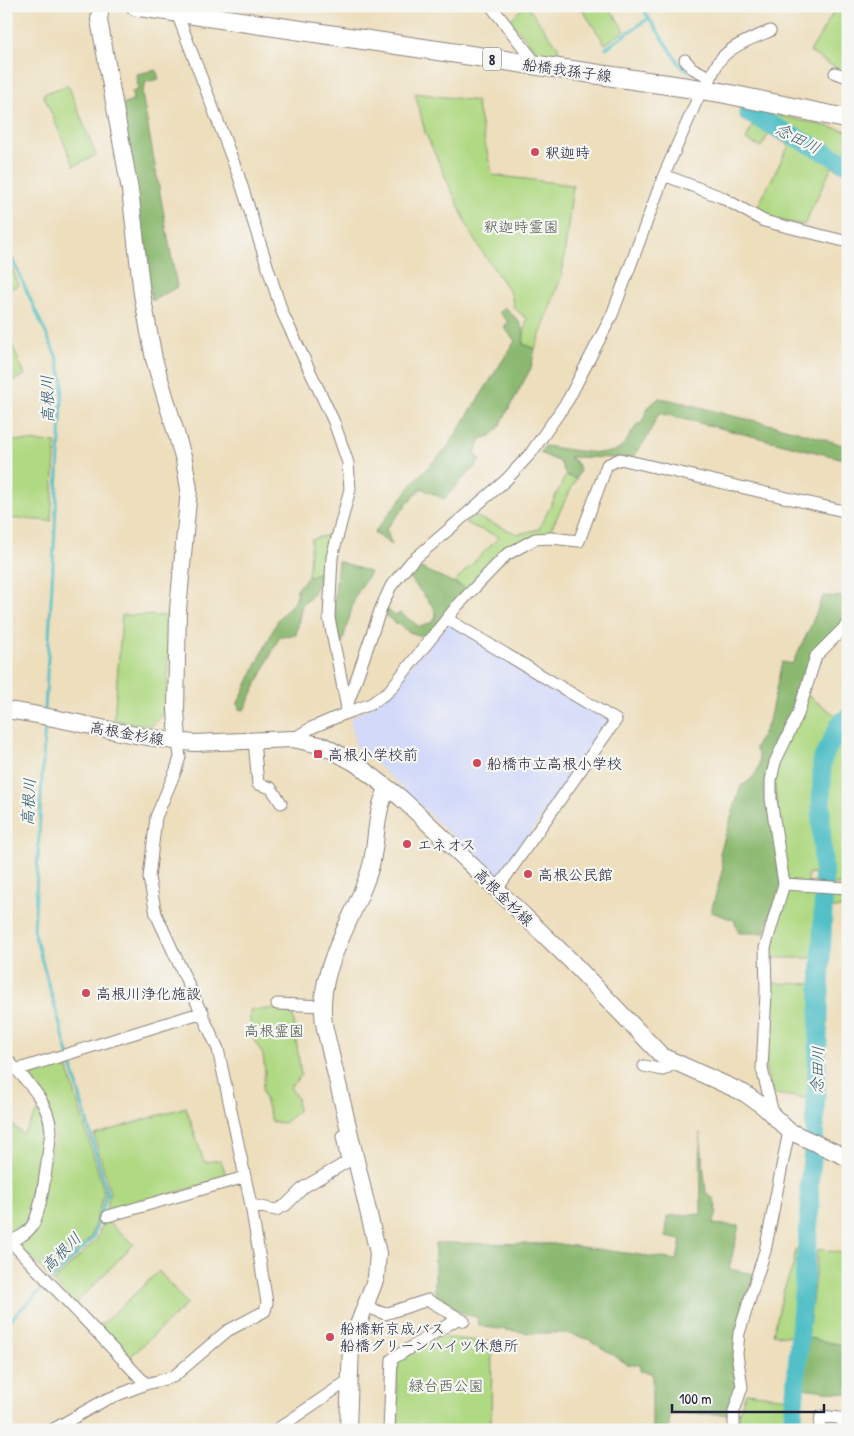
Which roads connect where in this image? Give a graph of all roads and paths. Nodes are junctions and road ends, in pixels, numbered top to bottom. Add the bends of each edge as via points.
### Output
1 (100, 6) edge
2 (136, 6) edge
3 (491, 6) edge
4 (176, 9) edge
5 (770, 31) dead end
6 (685, 60) dead end
7 (538, 66) junction
8 (835, 73) dead end
9 (848, 77) edge
10 (706, 84) junction
11 (848, 119) edge
12 (664, 175) junction
13 (848, 242) edge
14 (848, 512) edge
15 (447, 619) junction
16 (848, 624) edge
17 (6, 710) edge
18 (346, 710) junction
19 (293, 739) junction
20 (254, 740) junction
21 (178, 742) junction
22 (388, 788) junction
23 (281, 803) dead end
24 (784, 884) junction
25 (848, 888) edge
26 (497, 889) junction
27 (277, 1004) dead end
28 (324, 1006) junction
29 (203, 1012) junction
30 (6, 1058) edge
31 (675, 1063) junction
32 (644, 1066) dead end
33 (16, 1070) junction
34 (774, 1117) junction
35 (351, 1134) junction
36 (793, 1134) junction
37 (848, 1158) edge
38 (245, 1177) junction
39 (251, 1205) junction
40 (108, 1216) dead end
41 (8, 1242) edge
42 (365, 1306) junction
43 (349, 1380) junction
44 (146, 1384) junction
45 (848, 1429) edge
46 (52, 1430) edge
47 (276, 1430) edge
48 (348, 1430) edge
49 (389, 1430) edge
50 (734, 1430) edge
51 (819, 1430) edge

1 - 21 street via 99,20 130,190 142,294 154,359 184,460 189,488 178,610
2 - 4 main road, 船橋我孫子線 / 8
3 - 7 street
4 - 7 main road, 船橋我孫子線 / 8
4 - 18 street via 239,177 282,312 334,422 348,462 350,490 332,557 329,618
5 - 10 street via 721,58
6 - 10 street
7 - 10 main road, 船橋我孫子線 / 8
8 - 9 street
10 - 11 main road, 船橋我孫子線 / 8
10 - 12 street
12 - 13 street via 721,197 764,221
12 - 18 street via 612,315 568,400 531,453 506,480 411,562 391,586
14 - 15 street via 614,460 607,465 579,541 551,538 521,545 489,571
15 - 18 street via 389,691 371,704
15 - 26 street via 616,720
16 - 24 street via 816,656 798,714 775,762 771,799
17 - 21 street, 高根金杉線
18 - 19 street
19 - 20 street, 高根金杉線
19 - 22 street, 高根金杉線 via 310,741 342,755
20 - 21 street, 高根金杉線
20 - 23 street via 258,784 271,788
21 - 29 street via 180,757 156,816 149,878 156,914
22 - 26 street, 高根金杉線
22 - 28 street via 379,809 369,872 329,969
24 - 25 street
24 - 34 street via 765,948 762,1069
26 - 31 street, 高根金杉線 via 655,1050
27 - 28 street
28 - 35 street via 324,1023
29 - 33 street
29 - 38 street via 218,1049
30 - 33 street
31 - 32 street via 663,1070
31 - 34 street, 高根金杉線 via 744,1093
33 - 41 street via 45,1104 51,1130 38,1211 26,1233
34 - 36 street, 高根金杉線
35 - 39 street via 342,1136 347,1162 304,1187 276,1210
35 - 42 street via 378,1253 376,1278
36 - 37 street, 高根金杉線
36 - 50 street via 765,1251 739,1333 737,1354 742,1386 734,1411
38 - 39 street
38 - 40 street
39 - 44 street via 266,1290 265,1311 227,1331 173,1377
41 - 44 street
42 - 43 street via 351,1343
42 - 49 street via 385,1314 428,1300 462,1320 392,1358
43 - 47 street
43 - 48 street
44 - 46 street via 105,1400
45 - 51 street via 839,1418 821,1416

